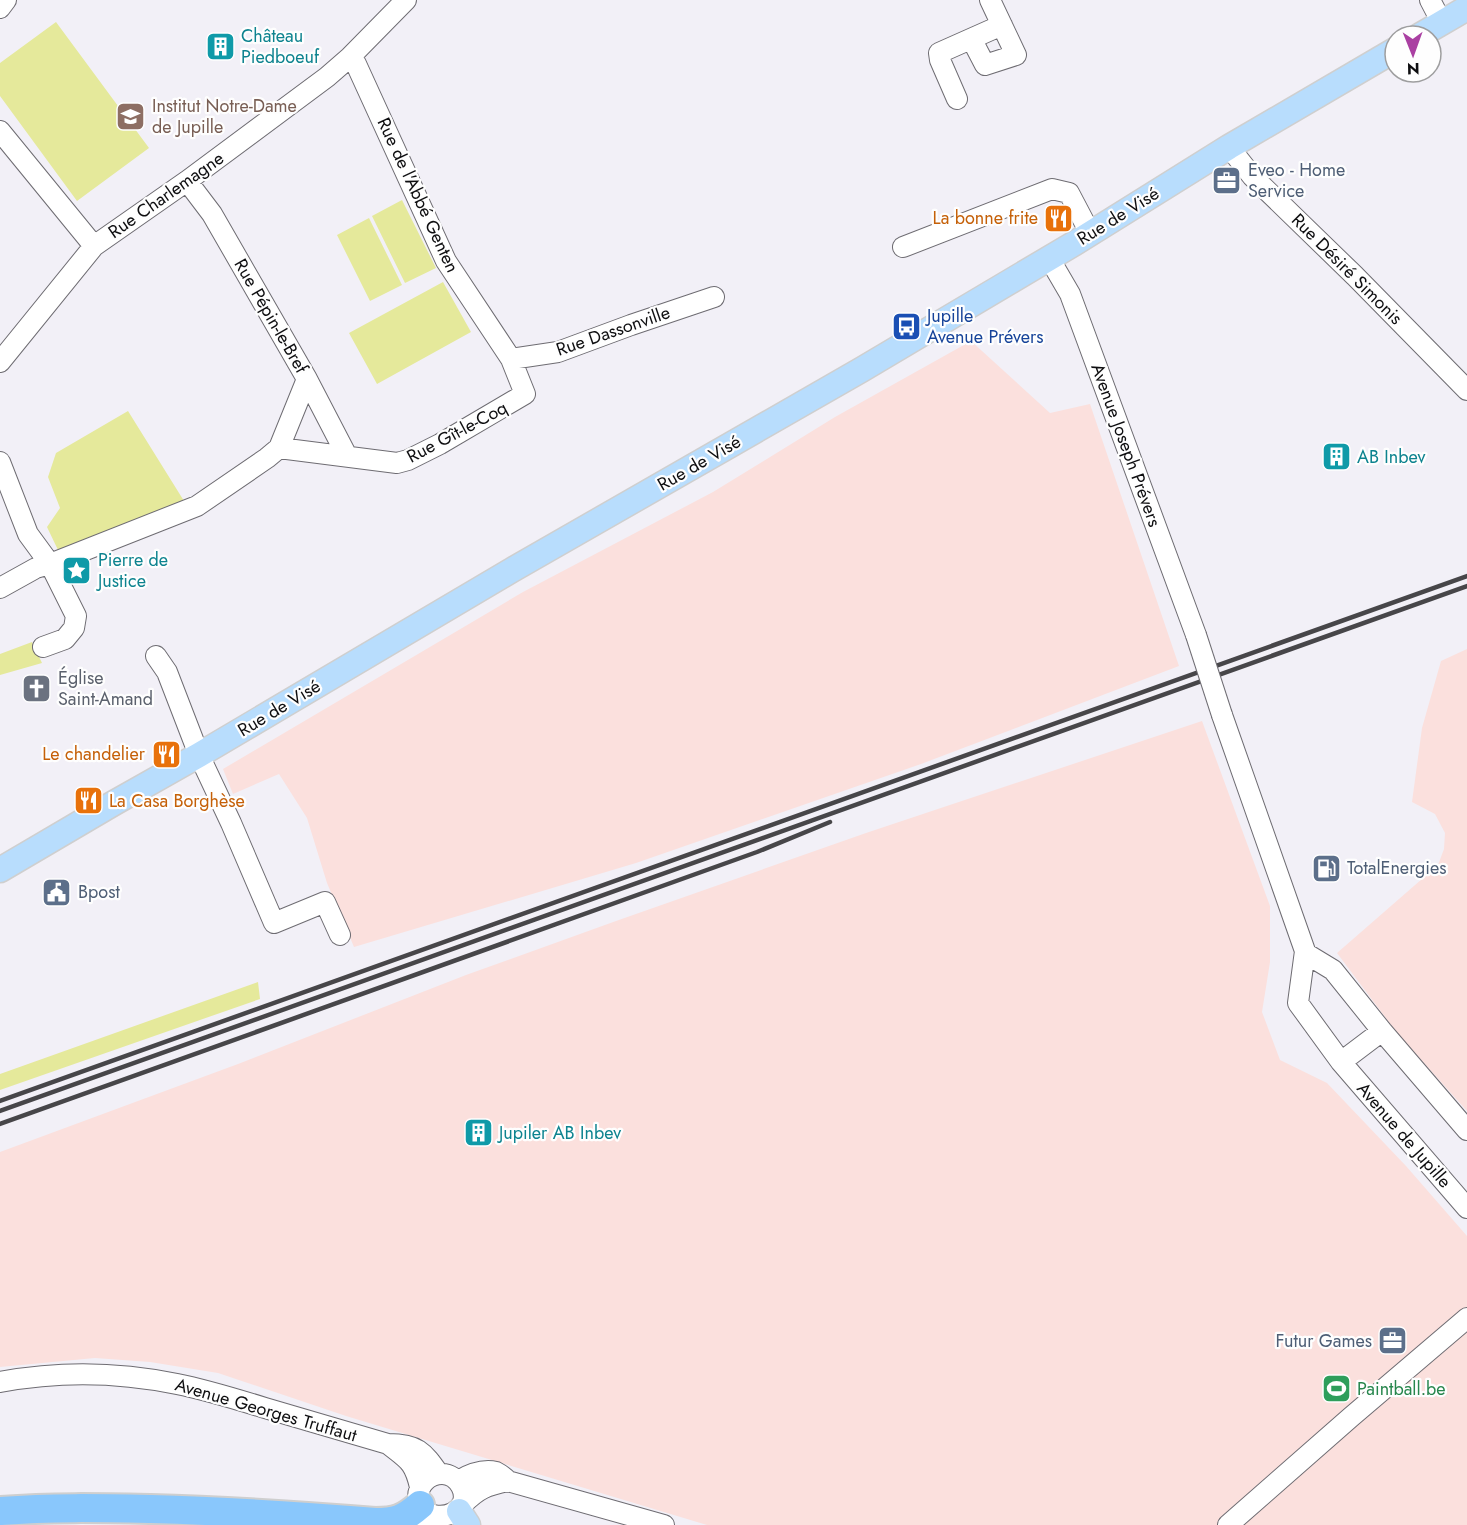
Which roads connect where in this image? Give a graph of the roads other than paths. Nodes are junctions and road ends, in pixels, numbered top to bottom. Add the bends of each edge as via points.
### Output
1 (6, 0) edge
2 (406, 0) edge
3 (990, 0) edge
4 (1430, 0) edge
5 (0, 8) edge
6 (1467, 8) edge
7 (1442, 23) joint
8 (1002, 26) junction
9 (972, 40) junction
10 (350, 57) junction
11 (1383, 57) edge
12 (957, 99) dead end
13 (0, 132) edge
14 (1229, 147) junction
15 (187, 181) junction
16 (1090, 233) junction
17 (94, 246) junction
18 (903, 247) dead end
19 (1049, 258) junction
20 (714, 297) dead end
21 (511, 359) junction
22 (0, 362) edge
23 (307, 379) junction
24 (1467, 390) edge
25 (525, 394) joint
26 (279, 448) junction
27 (347, 456) junction
28 (0, 462) edge
29 (50, 564) junction
30 (0, 588) edge
31 (43, 646) dead end
32 (156, 656) dead end
33 (199, 755) junction
34 (0, 870) edge
35 (340, 935) dead end
36 (1305, 953) junction
37 (1382, 1031) junction
38 (1341, 1062) junction
39 (1467, 1130) edge
40 (1467, 1208) edge
41 (1467, 1318) edge
42 (0, 1382) edge
43 (388, 1444) junction
44 (448, 1477) junction
45 (508, 1481) junction
46 (421, 1506) edge
47 (0, 1511) edge
48 (458, 1516) edge
49 (664, 1525) edge
50 (1228, 1525) edge

1 - 5 street
2 - 10 street, Rue Charlemagne
3 - 8 street
4 - 7 street
6 - 7 main road
8 - 9 street
8 - 9 street via 1016,55 985,65
9 - 12 street via 939,53
10 - 15 street, Rue Charlemagne
10 - 21 street, Rue de l'Abbé Genten via 446,261
11 - 14 main road, Rue de Visé
13 - 17 street
14 - 16 main road, Rue de Visé
14 - 24 street, Rue Désiré Simonis via 1252,176
15 - 17 street, Rue Charlemagne
15 - 23 street, Rue Pépin-le-Bref via 212,214
16 - 18 street via 1069,193 1052,189
16 - 19 main road, Rue de Visé
17 - 22 street, Rue Charlemagne
19 - 33 main road, Rue de Visé
19 - 36 street, Avenue Joseph Prévers, bridge via 1070,294 1196,635
20 - 21 street, Rue Dassonville via 558,352
21 - 25 street, Rue de l'Abbé Genten
23 - 26 street
23 - 27 street, Rue Pépin-le-Bref
25 - 27 street, Rue Gît-le-Coq via 408,460 398,463
26 - 27 street, Rue Gît-le-Coq
26 - 29 street via 197,506
28 - 29 street via 28,534
29 - 30 street
29 - 31 street via 79,619 65,639
32 - 33 street via 167,672
33 - 34 main road, Rue de Visé
33 - 35 street via 274,924 325,902
36 - 37 street via 1333,970
36 - 38 street, Avenue de Jupille via 1298,1003
37 - 38 street
37 - 39 street
38 - 40 street, Avenue de Jupille
41 - 50 street
42 - 43 street, Avenue Georges Truffaut via 40,1376 128,1376 210,1391
43 - 44 street, Avenue Georges Truffaut via 415,1448
43 - 46 street, Avenue Georges Truffaut via 413,1465
44 - 45 street via 488,1472
44 - 46 street via 429,1478
44 - 48 street via 463,1489
45 - 48 street via 480,1489
45 - 49 street
46 - 47 highway via 388,1522 110,1508
46 - 48 street via 438,1519

